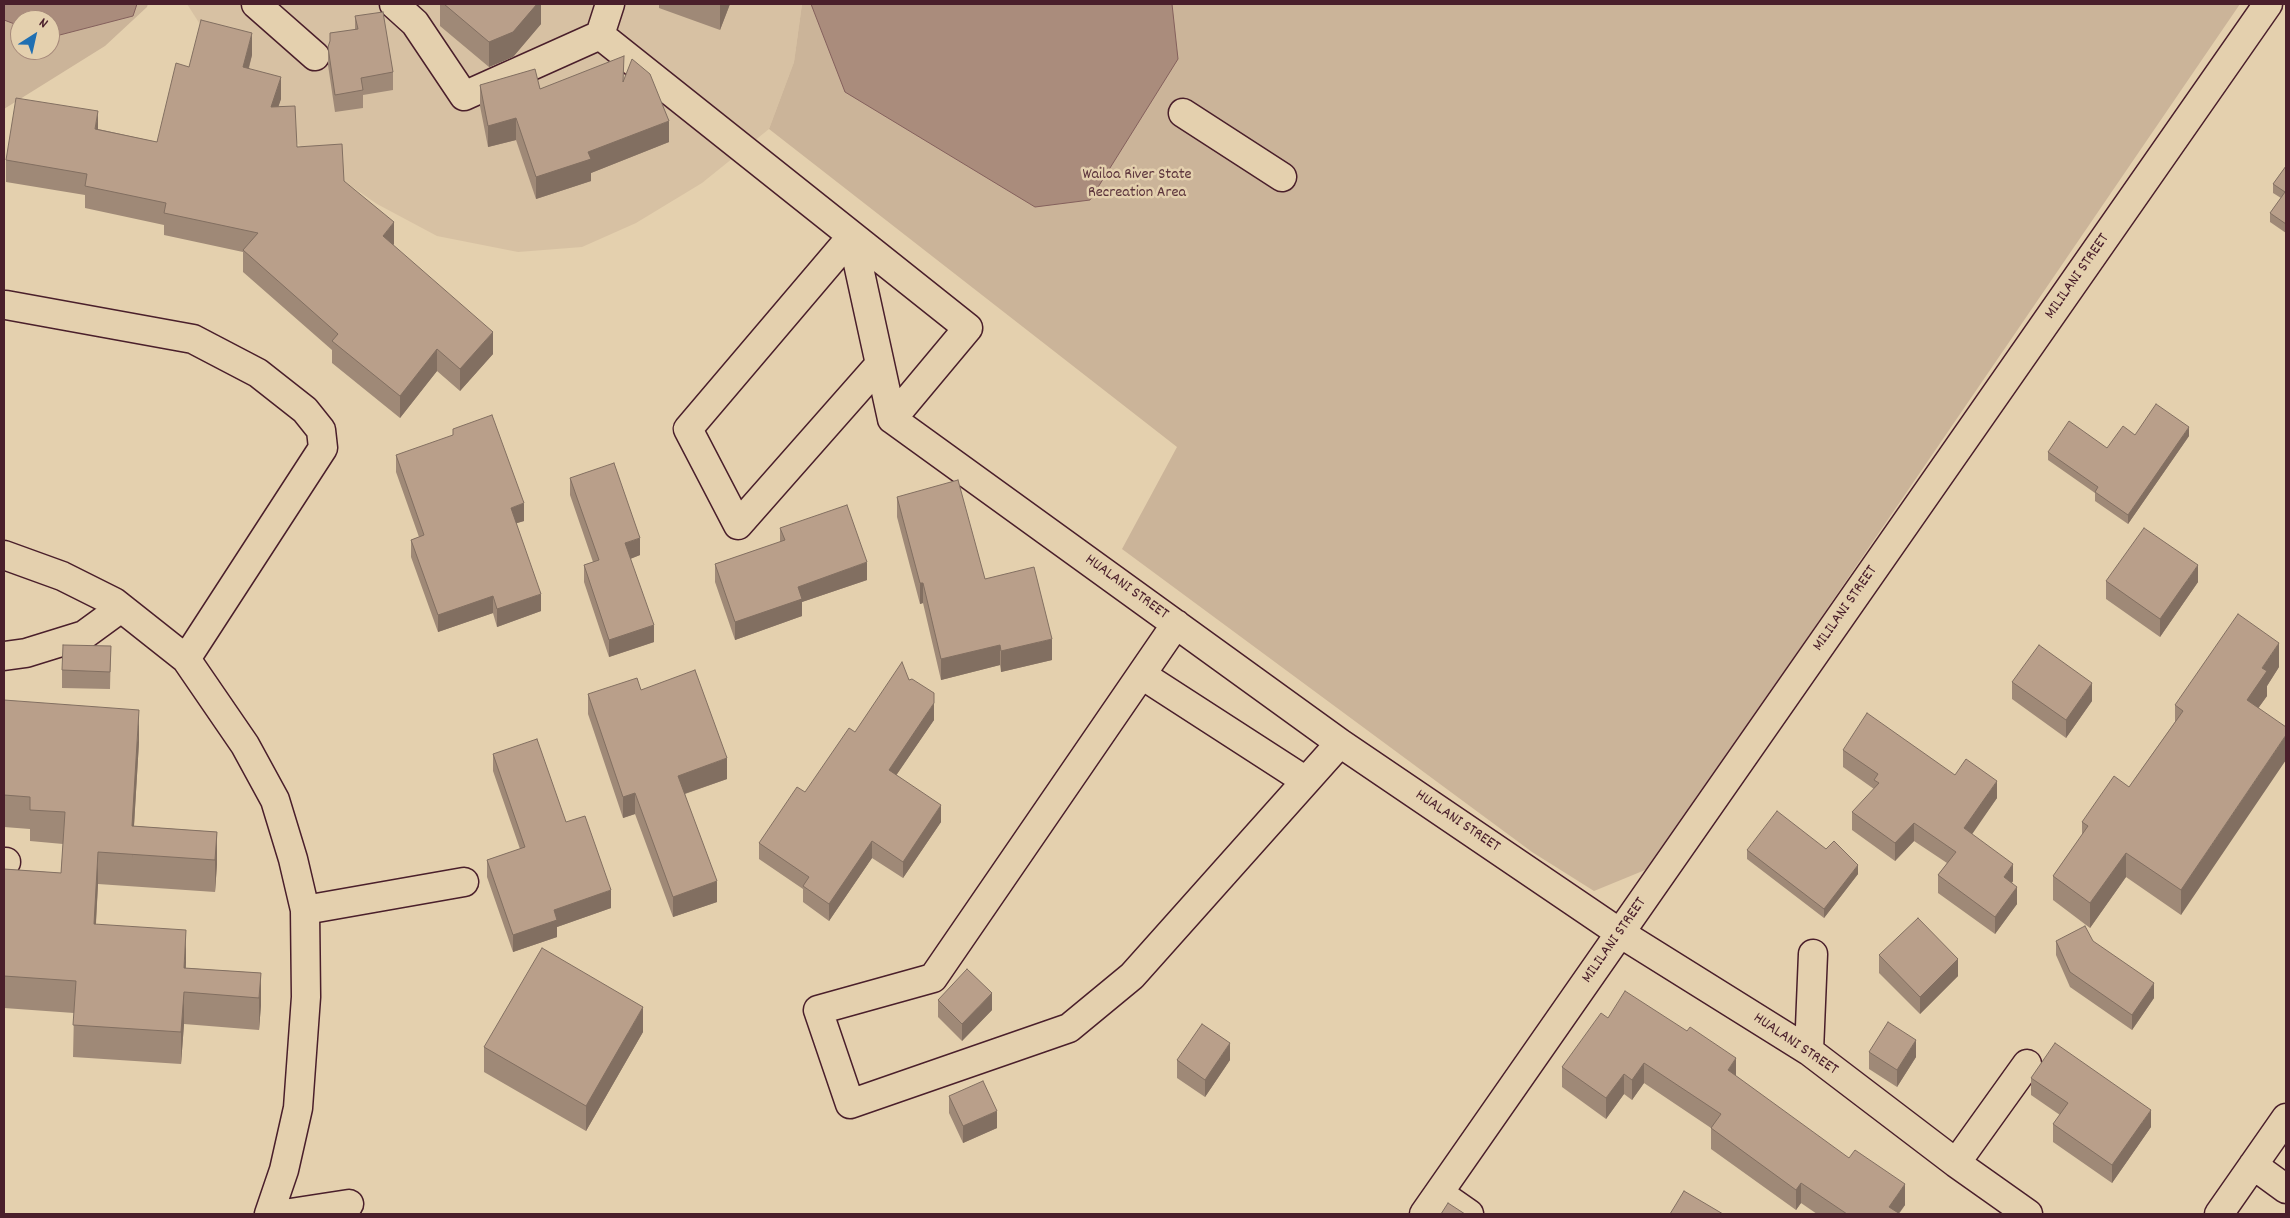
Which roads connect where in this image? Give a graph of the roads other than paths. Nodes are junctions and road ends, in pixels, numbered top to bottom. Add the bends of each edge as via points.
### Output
1 (256, 4) edge
2 (394, 4) edge
3 (610, 4) edge
4 (2268, 4) edge
5 (600, 35) junction
6 (315, 56) dead end
7 (1183, 112) dead end
8 (1282, 177) dead end
9 (852, 236) junction
10 (6, 305) dead end
11 (880, 364) junction
12 (892, 419) junction
13 (4, 555) edge
14 (122, 608) junction
15 (1176, 624) junction
16 (4, 656) edge
17 (186, 659) junction
18 (1142, 674) junction
19 (1340, 743) junction
20 (1306, 781) junction
21 (464, 882) dead end
22 (305, 910) junction
23 (1620, 934) junction
24 (1813, 954) dead end
25 (1809, 1051) junction
26 (2027, 1064) dead end
27 (2286, 1118) edge
28 (1956, 1163) junction
29 (2253, 1165) junction
30 (2286, 1189) edge
31 (349, 1204) dead end
32 (1431, 1204) edge
33 (269, 1214) edge
34 (284, 1214) edge
35 (1469, 1214) edge
36 (2028, 1214) edge
37 (2218, 1214) edge

1 - 6 street
2 - 5 street via 415,23 464,96
3 - 5 street
4 - 23 street, MILILANI STREET
5 - 9 street
7 - 8 street
9 - 11 street
9 - 11 street via 688,429 738,526
9 - 12 street via 968,328
10 - 17 street via 193,339 258,373 305,410 320,430 323,448
11 - 12 street
12 - 15 street, HUALANI STREET
13 - 14 street via 62,576
14 - 16 street via 84,635 26,653
14 - 17 street
15 - 18 street
15 - 19 street, HUALANI STREET
17 - 22 street via 245,745 275,800
18 - 20 street
18 - 20 street via 932,978 818,1010 850,1104 1069,1028 1132,976
19 - 20 street
19 - 23 street, HUALANI STREET
21 - 22 street
22 - 33 street via 306,996 298,1108 284,1170
23 - 25 street, HUALANI STREET
23 - 32 street, MILILANI STREET
24 - 25 street
25 - 28 street, HUALANI STREET
26 - 28 street
27 - 29 street
28 - 36 street, HUALANI STREET
29 - 30 street
29 - 37 street
31 - 34 street
32 - 35 street

